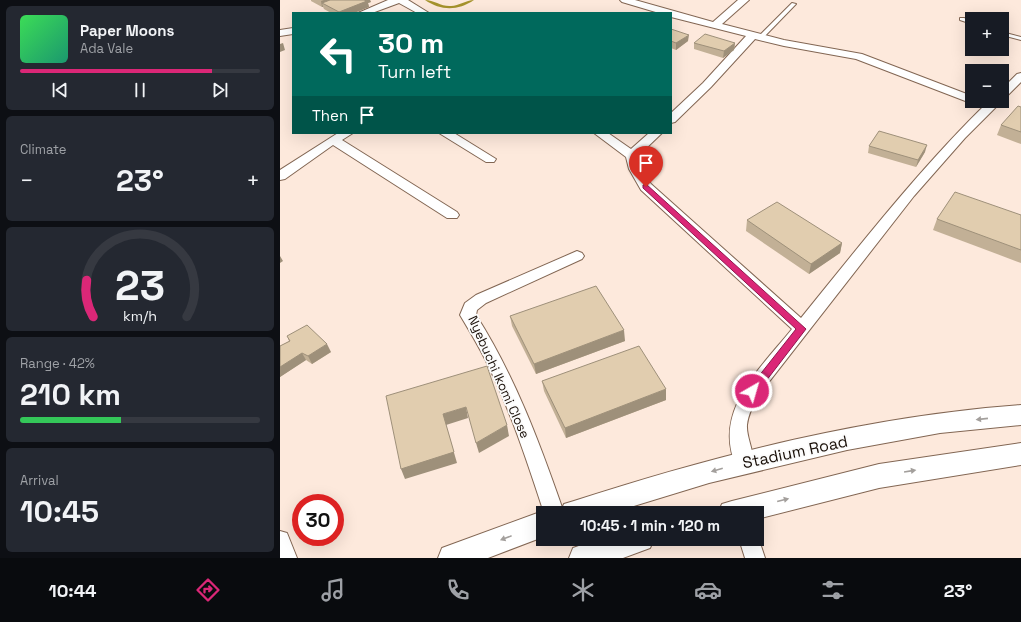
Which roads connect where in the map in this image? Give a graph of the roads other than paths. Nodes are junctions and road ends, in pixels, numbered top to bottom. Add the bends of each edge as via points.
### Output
1 (397, 0) edge
2 (401, 0) edge
3 (625, 0) edge
4 (744, 0) edge
5 (794, 4) dead end
6 (366, 12) edge
7 (422, 12) edge
8 (667, 12) edge
9 (672, 14) edge
10 (962, 19) dead end
11 (965, 20) edge
12 (714, 26) junction
13 (292, 31) edge
14 (280, 33) edge
15 (1009, 35) edge
16 (756, 37) junction
17 (1021, 39) edge
18 (1021, 76) edge
19 (1009, 88) edge
20 (965, 97) edge
21 (989, 108) edge
22 (672, 118) edge
23 (345, 134) edge
24 (447, 134) edge
25 (601, 134) edge
26 (655, 134) edge
27 (333, 140) junction
28 (632, 155) junction
29 (490, 159) dead end
30 (280, 160) edge
31 (295, 167) junction
32 (280, 176) edge
33 (452, 215) dead end
34 (577, 256) dead end
35 (802, 329) junction
36 (1021, 415) edge
37 (1021, 454) edge
38 (744, 462) junction
39 (551, 506) edge
40 (595, 506) edge
41 (761, 506) edge
42 (536, 527) edge
43 (280, 540) edge
44 (619, 546) edge
45 (751, 546) edge
46 (287, 558) edge
47 (452, 558) edge
48 (583, 558) edge
49 (755, 558) edge

1 - 6 street
2 - 7 street
3 - 8 street
4 - 12 street
5 - 16 lane
9 - 12 street
10 - 11 lane
12 - 16 street
13 - 14 street
15 - 17 lane
16 - 20 street via 858,56
16 - 22 street
18 - 19 street
21 - 35 street via 909,193
23 - 27 street
24 - 29 street
25 - 28 street
26 - 28 street
27 - 31 street
27 - 33 street
28 - 35 street via 635,169 646,187
30 - 31 street
31 - 32 street
34 - 39 street, Nyebuchi Ikomi Close via 481,299 470,307 468,315 478,330 512,402
35 - 38 street via 752,391 739,414 737,432
36 -> 38 main road, Stadium Road via 941,423
41 -> 37 main road via 879,476
38 -> 40 main road, Stadium Road
42 -> 47 main road
43 - 46 street
44 - 48 main road
45 - 49 street

